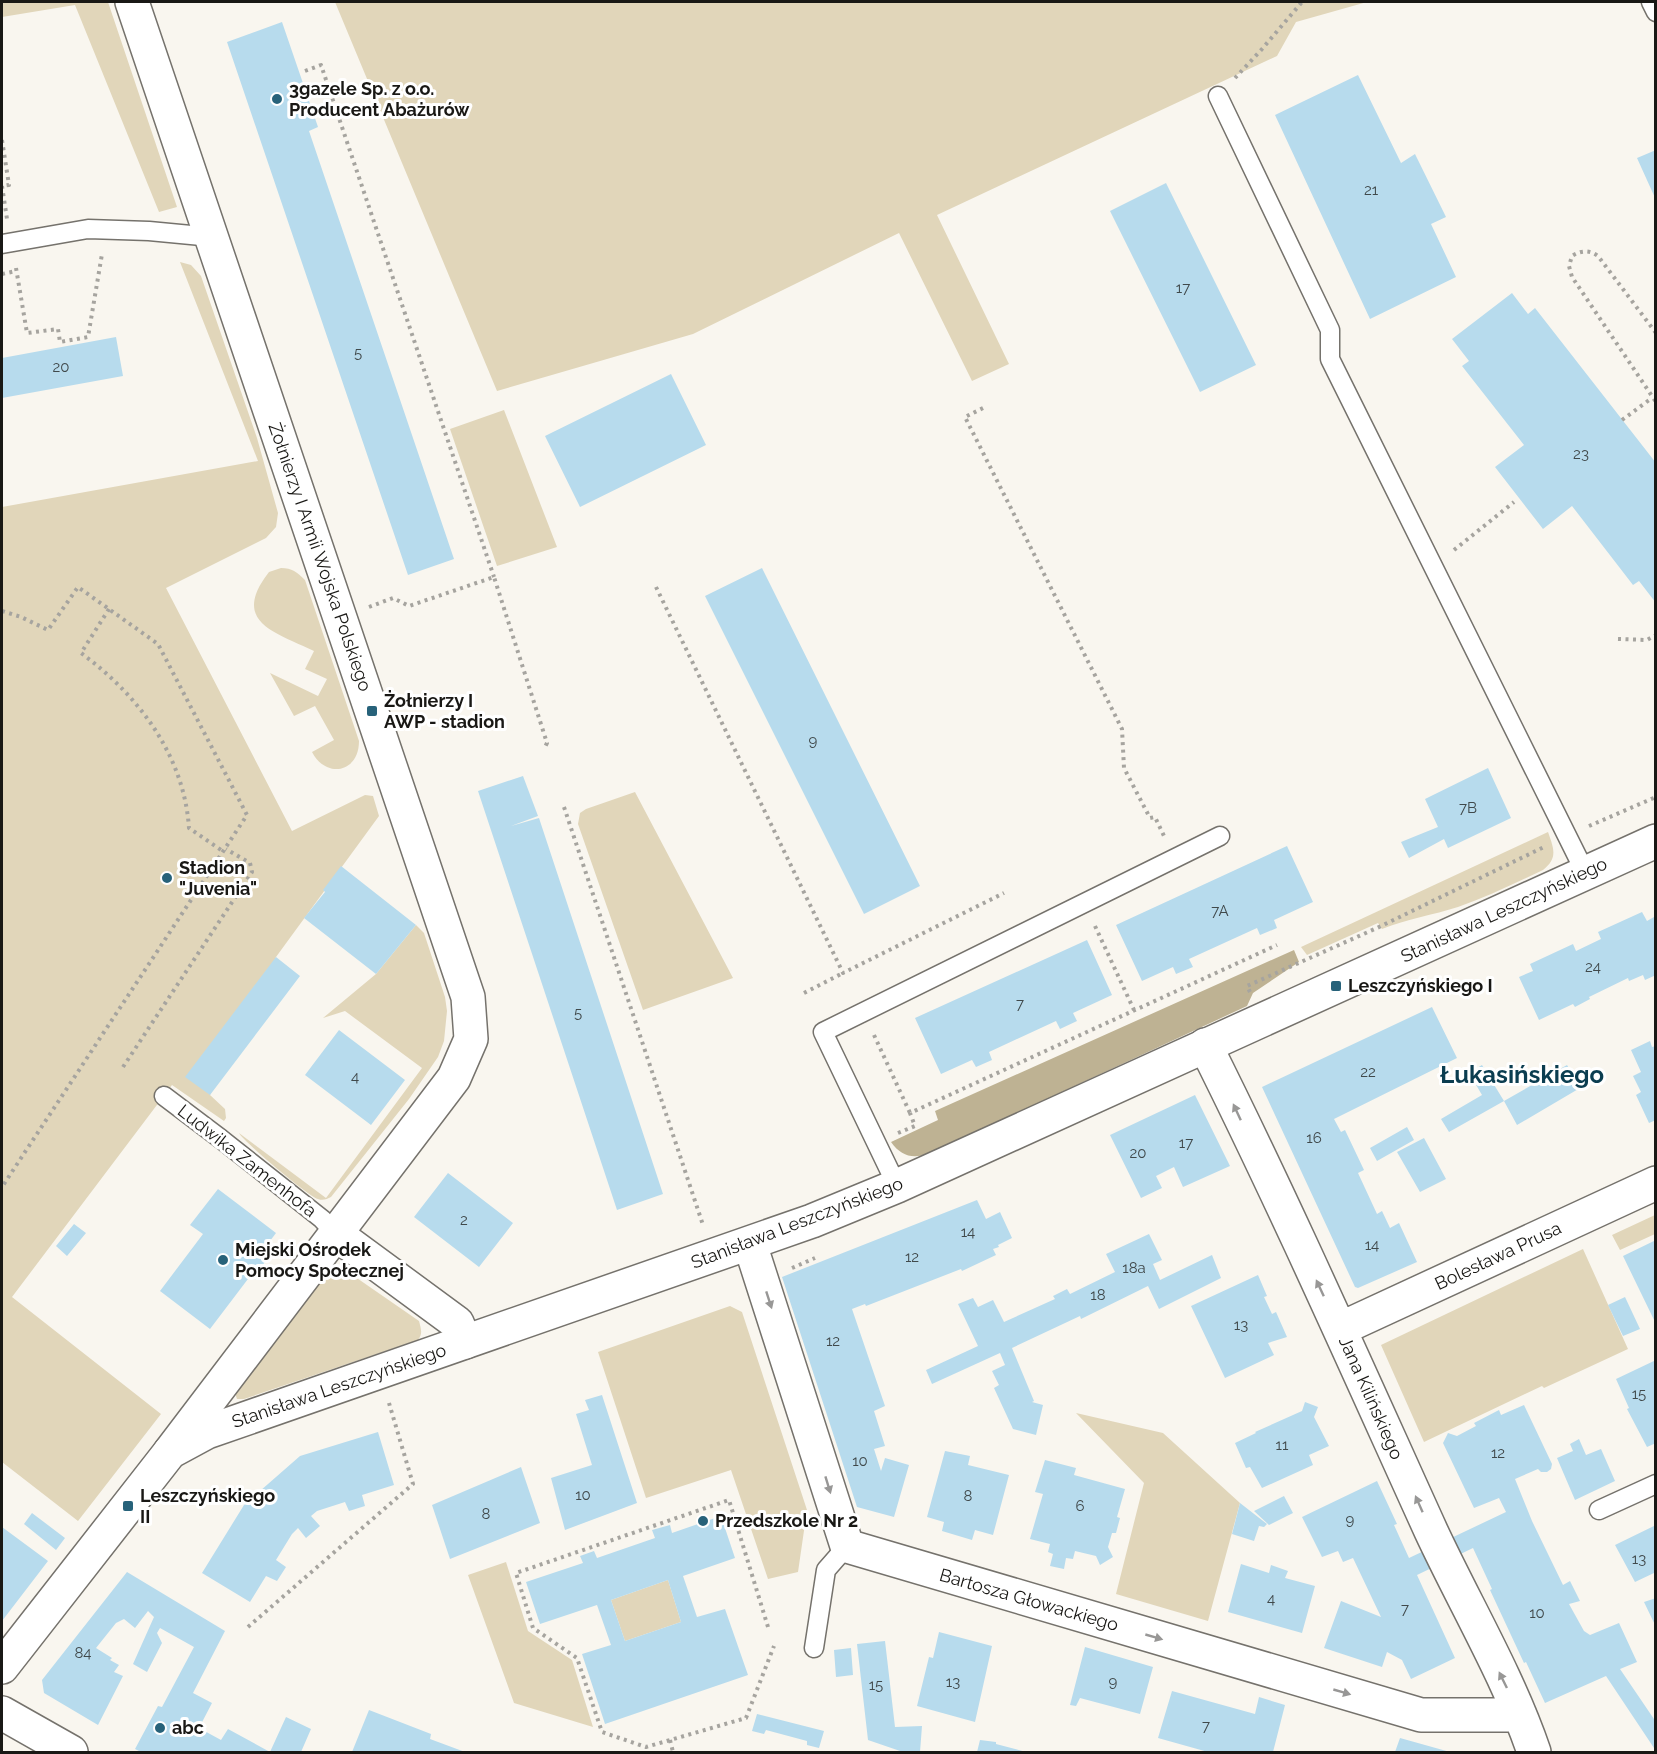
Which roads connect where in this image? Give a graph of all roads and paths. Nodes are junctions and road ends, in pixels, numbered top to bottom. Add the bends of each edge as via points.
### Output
1 (132, 2) edge
2 (1302, 2) edge
3 (1651, 2) edge
4 (1656, 12) edge
5 (305, 71) dead end
6 (1218, 96) joint
7 (2, 140) edge
8 (212, 237) junction
9 (6, 243) edge
10 (103, 249) dead end
11 (16, 271) junction
12 (2, 274) edge
13 (1656, 333) edge
14 (1654, 400) edge
15 (983, 408) dead end
16 (1622, 420) dead end
17 (1514, 502) dead end
18 (1433, 567) junction
19 (494, 577) junction
20 (656, 587) dead end
21 (109, 609) junction
22 (360, 610) dead end
23 (2, 611) edge
24 (1656, 635) edge
25 (1617, 639) dead end
26 (544, 749) dead end
27 (1656, 797) edge
28 (564, 807) dead end
29 (1220, 836) dead end
30 (1568, 836) junction
31 (1656, 841) edge
32 (225, 851) junction
33 (1176, 858) junction
34 (1585, 872) junction
35 (1004, 894) dead end
36 (1093, 920) dead end
37 (1377, 928) dead end
38 (1277, 945) dead end
39 (843, 973) junction
40 (804, 993) dead end
41 (1134, 1010) junction
42 (1205, 1045) junction
43 (123, 1067) dead end
44 (164, 1096) dead end
45 (876, 1143) junction
46 (1656, 1183) edge
47 (897, 1186) junction
48 (2, 1187) edge
49 (703, 1225) dead end
50 (336, 1234) junction
51 (750, 1244) junction
52 (1340, 1329) junction
53 (465, 1342) junction
54 (388, 1402) dead end
55 (170, 1452) junction
56 (1656, 1484) edge
57 (1599, 1510) dead end
58 (847, 1546) junction
59 (248, 1627) dead end
60 (768, 1627) dead end
61 (774, 1646) dead end
62 (814, 1648) dead end
63 (2, 1666) edge
64 (2, 1713) edge
65 (1520, 1715) junction
66 (670, 1740) junction
67 (43, 1744) edge
68 (71, 1752) edge
69 (673, 1752) edge
70 (1534, 1752) edge

1 - 8 street, Żołnierzy I Armii Wojska Polskiego
2 - 6 path
3 - 4 lane
5 - 19 path via 321,66
6 - 18 lane via 1330,330 1329,359
7 - 9 path via 9,185 2,186
8 - 9 lane via 88,229
8 - 50 street, Żołnierzy I Armii Wojska Polskiego via 468,997 471,1040 454,1078
9 - 11 path
10 - 11 path via 88,337 60,342 58,328 27,333
11 - 12 path
13 - 14 path via 1598,256 1582,251 1572,256 1572,277
14 - 16 path
15 - 33 path via 965,417 1122,729 1124,768
17 - 18 path
18 - 30 lane
19 - 22 path via 409,606 393,598
19 - 26 path via 547,743
20 - 39 path
21 - 23 path via 78,587 48,630
21 - 32 path via 158,644 247,815
21 - 32 path via 81,653 121,685 152,725 176,770 189,828
24 - 25 path via 1647,640
27 - 30 path
28 - 49 path
29 - 33 lane
30 - 34 lane
30 - 37 path
31 - 34 street, Stanisława Leszczyńskiego
32 - 43 path via 250,863 252,872
32 - 48 path
33 - 45 lane via 823,1032
34 - 42 street, Stanisława Leszczyńskiego
35 - 39 path
36 - 41 path
38 - 41 path
39 - 40 path
41 - 45 path via 909,1113 915,1126
42 - 47 street, Stanisława Leszczyńskiego
52 -> 42 street, Jana Kilińskiego
44 - 50 lane, Ludwika Zamenhofa
45 - 47 lane
46 - 52 street, Bolesława Prusa
47 - 51 street, Stanisława Leszczyńskiego
50 - 53 street, Ludwika Zamenhofa via 456,1323
50 - 55 street, Żołnierzy I Armii Wojska Polskiego
51 - 53 street, Stanisława Leszczyńskiego
51 -> 58 street
65 -> 52 street, Jana Kilińskiego
53 - 55 street, Stanisława Leszczyńskiego via 207,1432
54 - 59 path via 413,1484
55 - 63 street, Stanisława Leszczyńskiego
56 - 57 lane
58 - 62 lane via 826,1570
58 -> 65 street, Bartosza Głowackiego via 1421,1715
60 - 66 path via 729,1500 516,1574 533,1628 577,1658 602,1732 646,1747
61 - 66 path via 746,1718
64 - 67 street
65 - 70 street, Jana Kilińskiego
66 - 69 path
67 - 68 street

